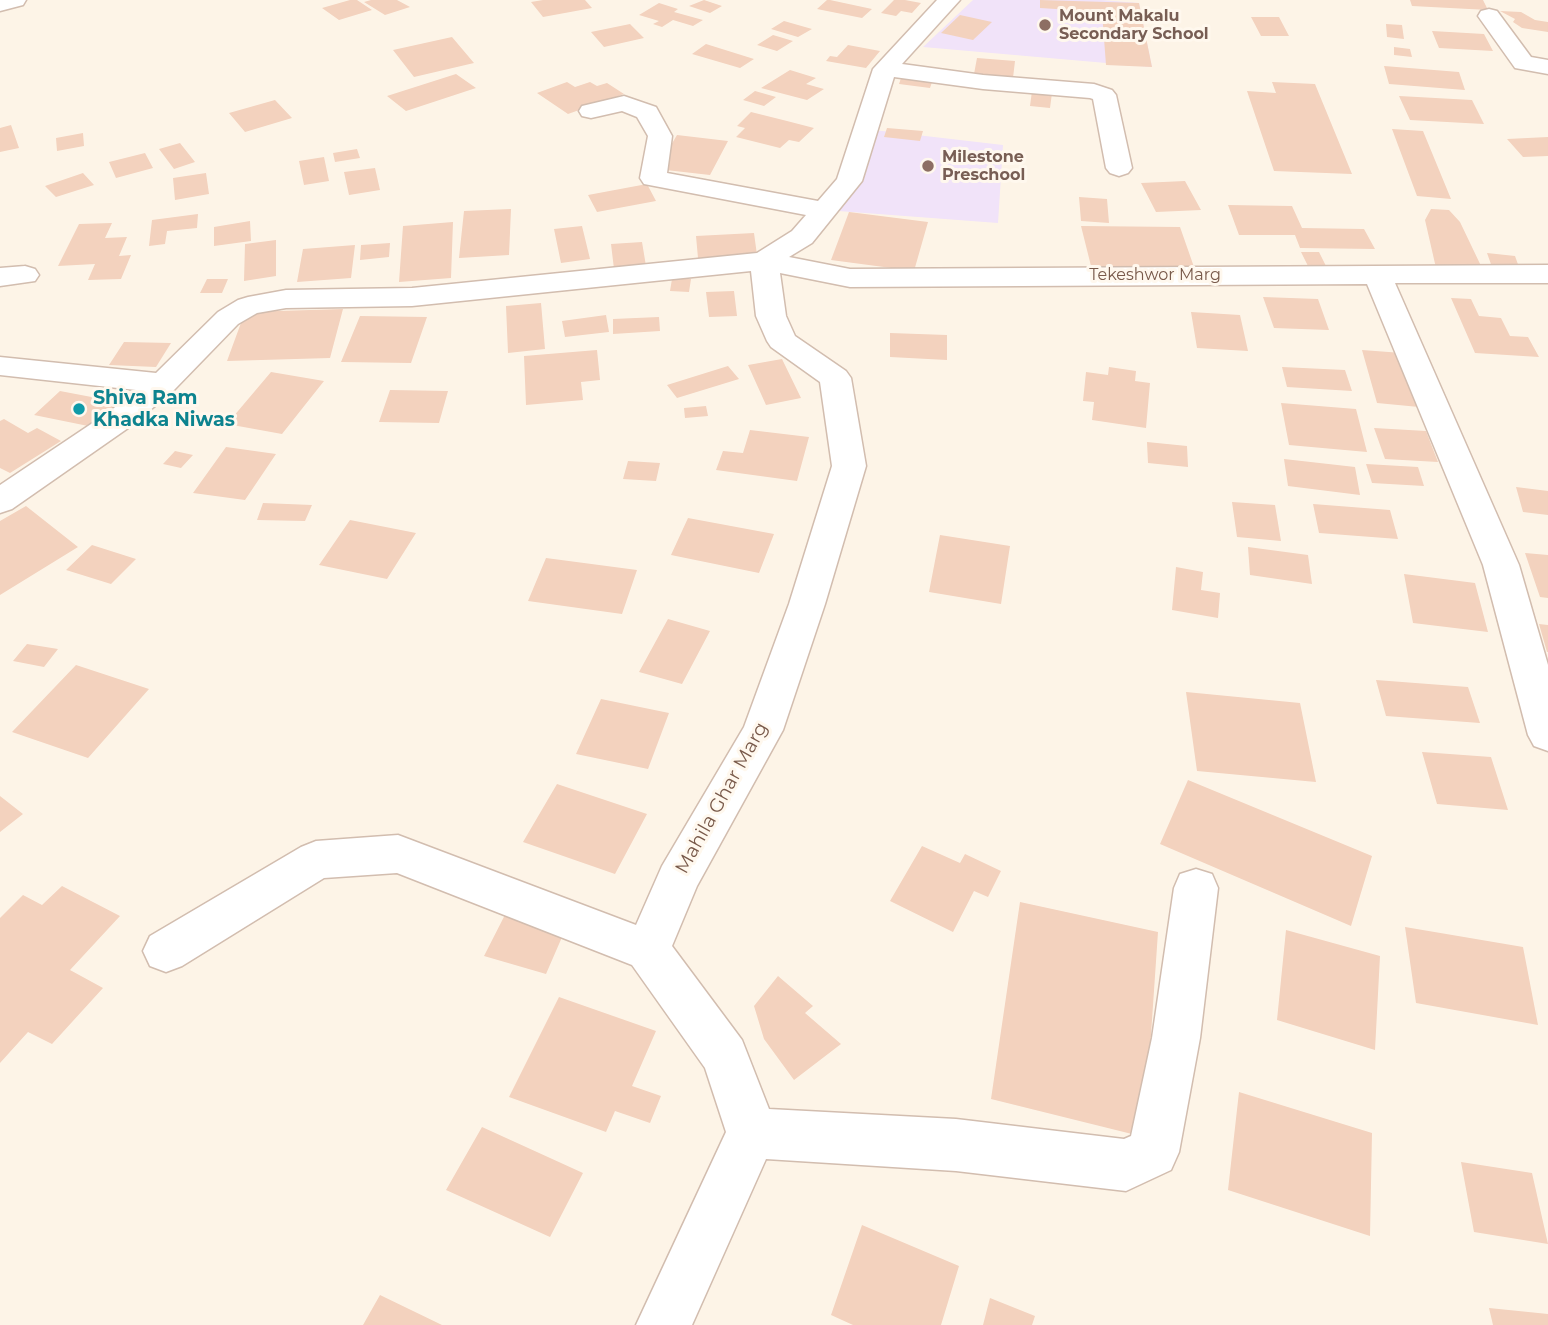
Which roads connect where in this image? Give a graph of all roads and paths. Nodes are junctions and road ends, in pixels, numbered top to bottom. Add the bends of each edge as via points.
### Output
1 (15, 0) edge
2 (949, 0) edge
3 (0, 5) edge
4 (1489, 16) dead end
5 (1548, 67) edge
6 (885, 69) junction
7 (591, 111) dead end
8 (1119, 168) dead end
9 (825, 210) junction
10 (764, 261) junction
11 (1377, 274) junction
12 (1548, 274) edge
13 (0, 366) edge
14 (163, 383) junction
15 (0, 501) edge
16 (1548, 735) edge
17 (1195, 888) dead end
18 (648, 950) junction
19 (166, 951) dead end
20 (752, 1133) junction
21 (664, 1325) edge

1 - 3 street
2 - 6 street
4 - 5 street via 1523,62
6 - 8 street via 1104,95
6 - 9 street via 849,181
7 - 9 street via 624,103 648,112 660,136 653,178
9 - 10 street via 802,237
10 - 11 street, Tekeshwor Marg via 850,278
10 - 14 street via 412,297 286,299 248,306 228,318
10 - 18 street, Mahila Ghar Marg via 771,316 782,341 835,378 849,466 763,730 678,878
11 - 12 street, Tekeshwor Marg
11 - 16 street via 1501,565
13 - 14 street
14 - 15 street via 121,419
17 - 20 street via 1177,1038 1153,1152 1126,1165 956,1145
18 - 19 street via 398,854 316,860
18 - 20 street via 725,1056
20 - 21 street

